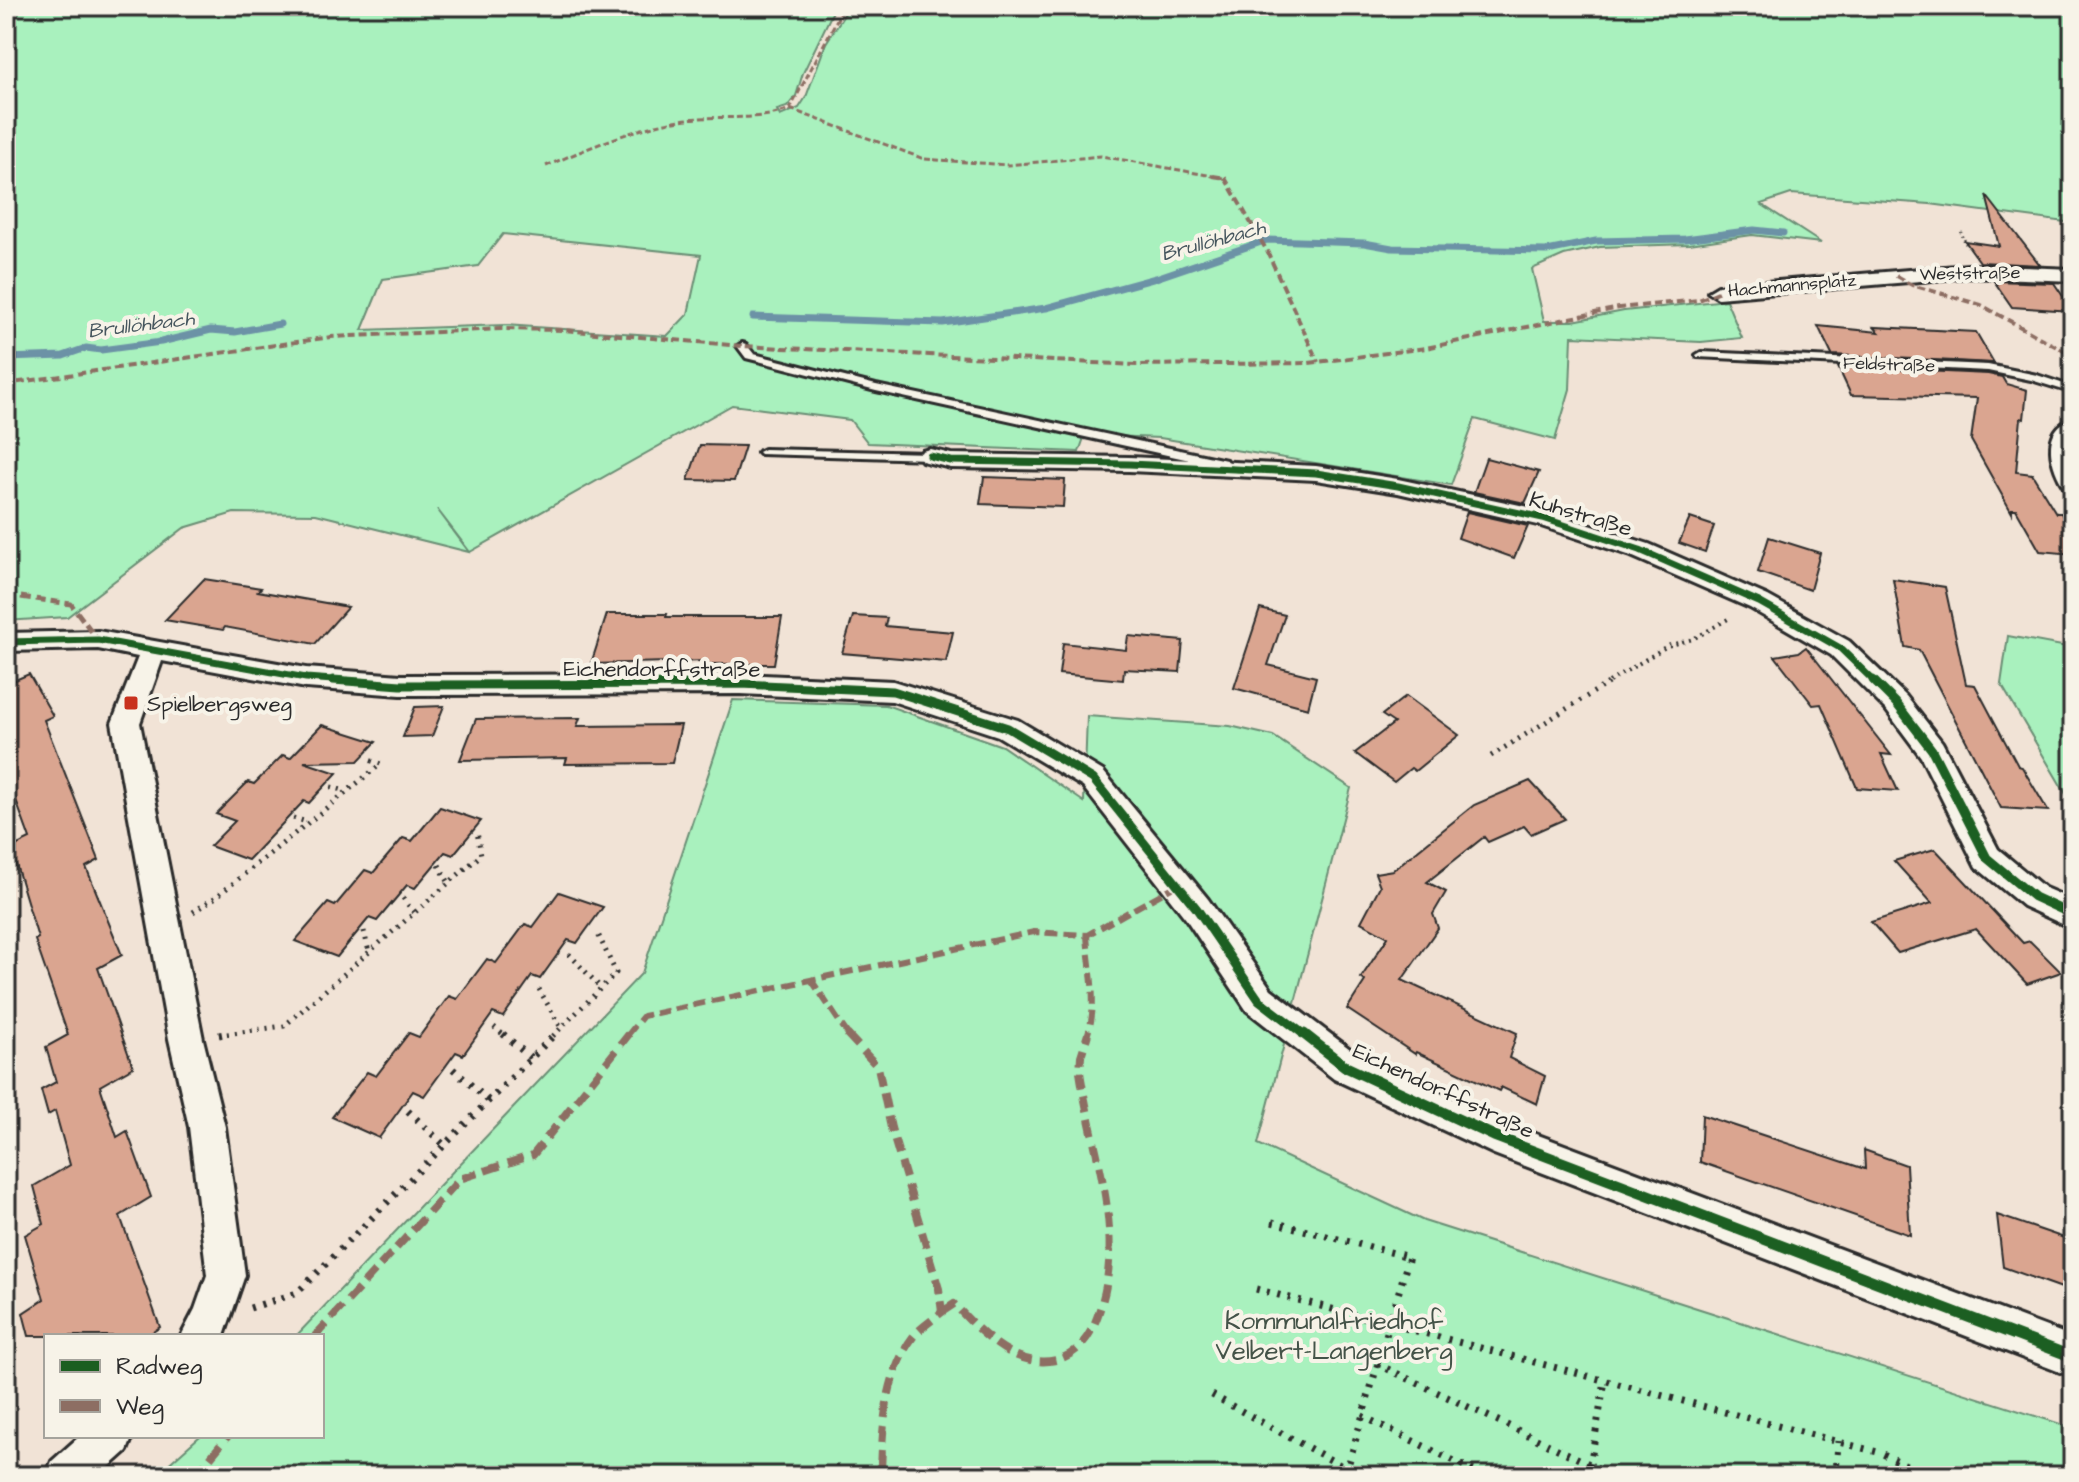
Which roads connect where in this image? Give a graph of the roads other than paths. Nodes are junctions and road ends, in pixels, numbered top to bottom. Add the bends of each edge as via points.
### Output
1 (2073, 275) edge
2 (1867, 279) joint
3 (1718, 292) dead end
4 (742, 346) dead end
5 (1701, 355) dead end
6 (2073, 390) edge
7 (2073, 426) edge
8 (764, 452) dead end
9 (930, 456) joint
10 (1253, 470) junction
11 (2073, 484) edge
12 (6, 642) edge
13 (153, 651) junction
14 (2073, 915) edge
15 (206, 1328) edge
16 (2073, 1357) edge
17 (110, 1438) edge
18 (67, 1476) edge

1 - 2 street, Weststraße via 1968,271
2 - 3 street, Hachmannsplatz
4 - 10 lane via 750,356 862,385
5 - 6 lane, Feldstraße via 1988,368
7 - 11 street via 2060,445 2060,460
8 - 9 lane
9 - 10 street, Kuhstraße via 951,461
10 - 14 street, Kuhstraße via 1357,479 1543,518 1640,550 1759,602 1840,648 1896,703 1932,750 1987,858 2034,897
12 - 13 street, Eichendorffstraße via 98,640
13 - 15 street via 126,723 207,1127 226,1275
13 - 16 street, Eichendorffstraße via 306,678 401,685 741,684 893,691 1008,728 1093,779 1197,909 1259,1000 1346,1067 1494,1136
17 - 18 street

